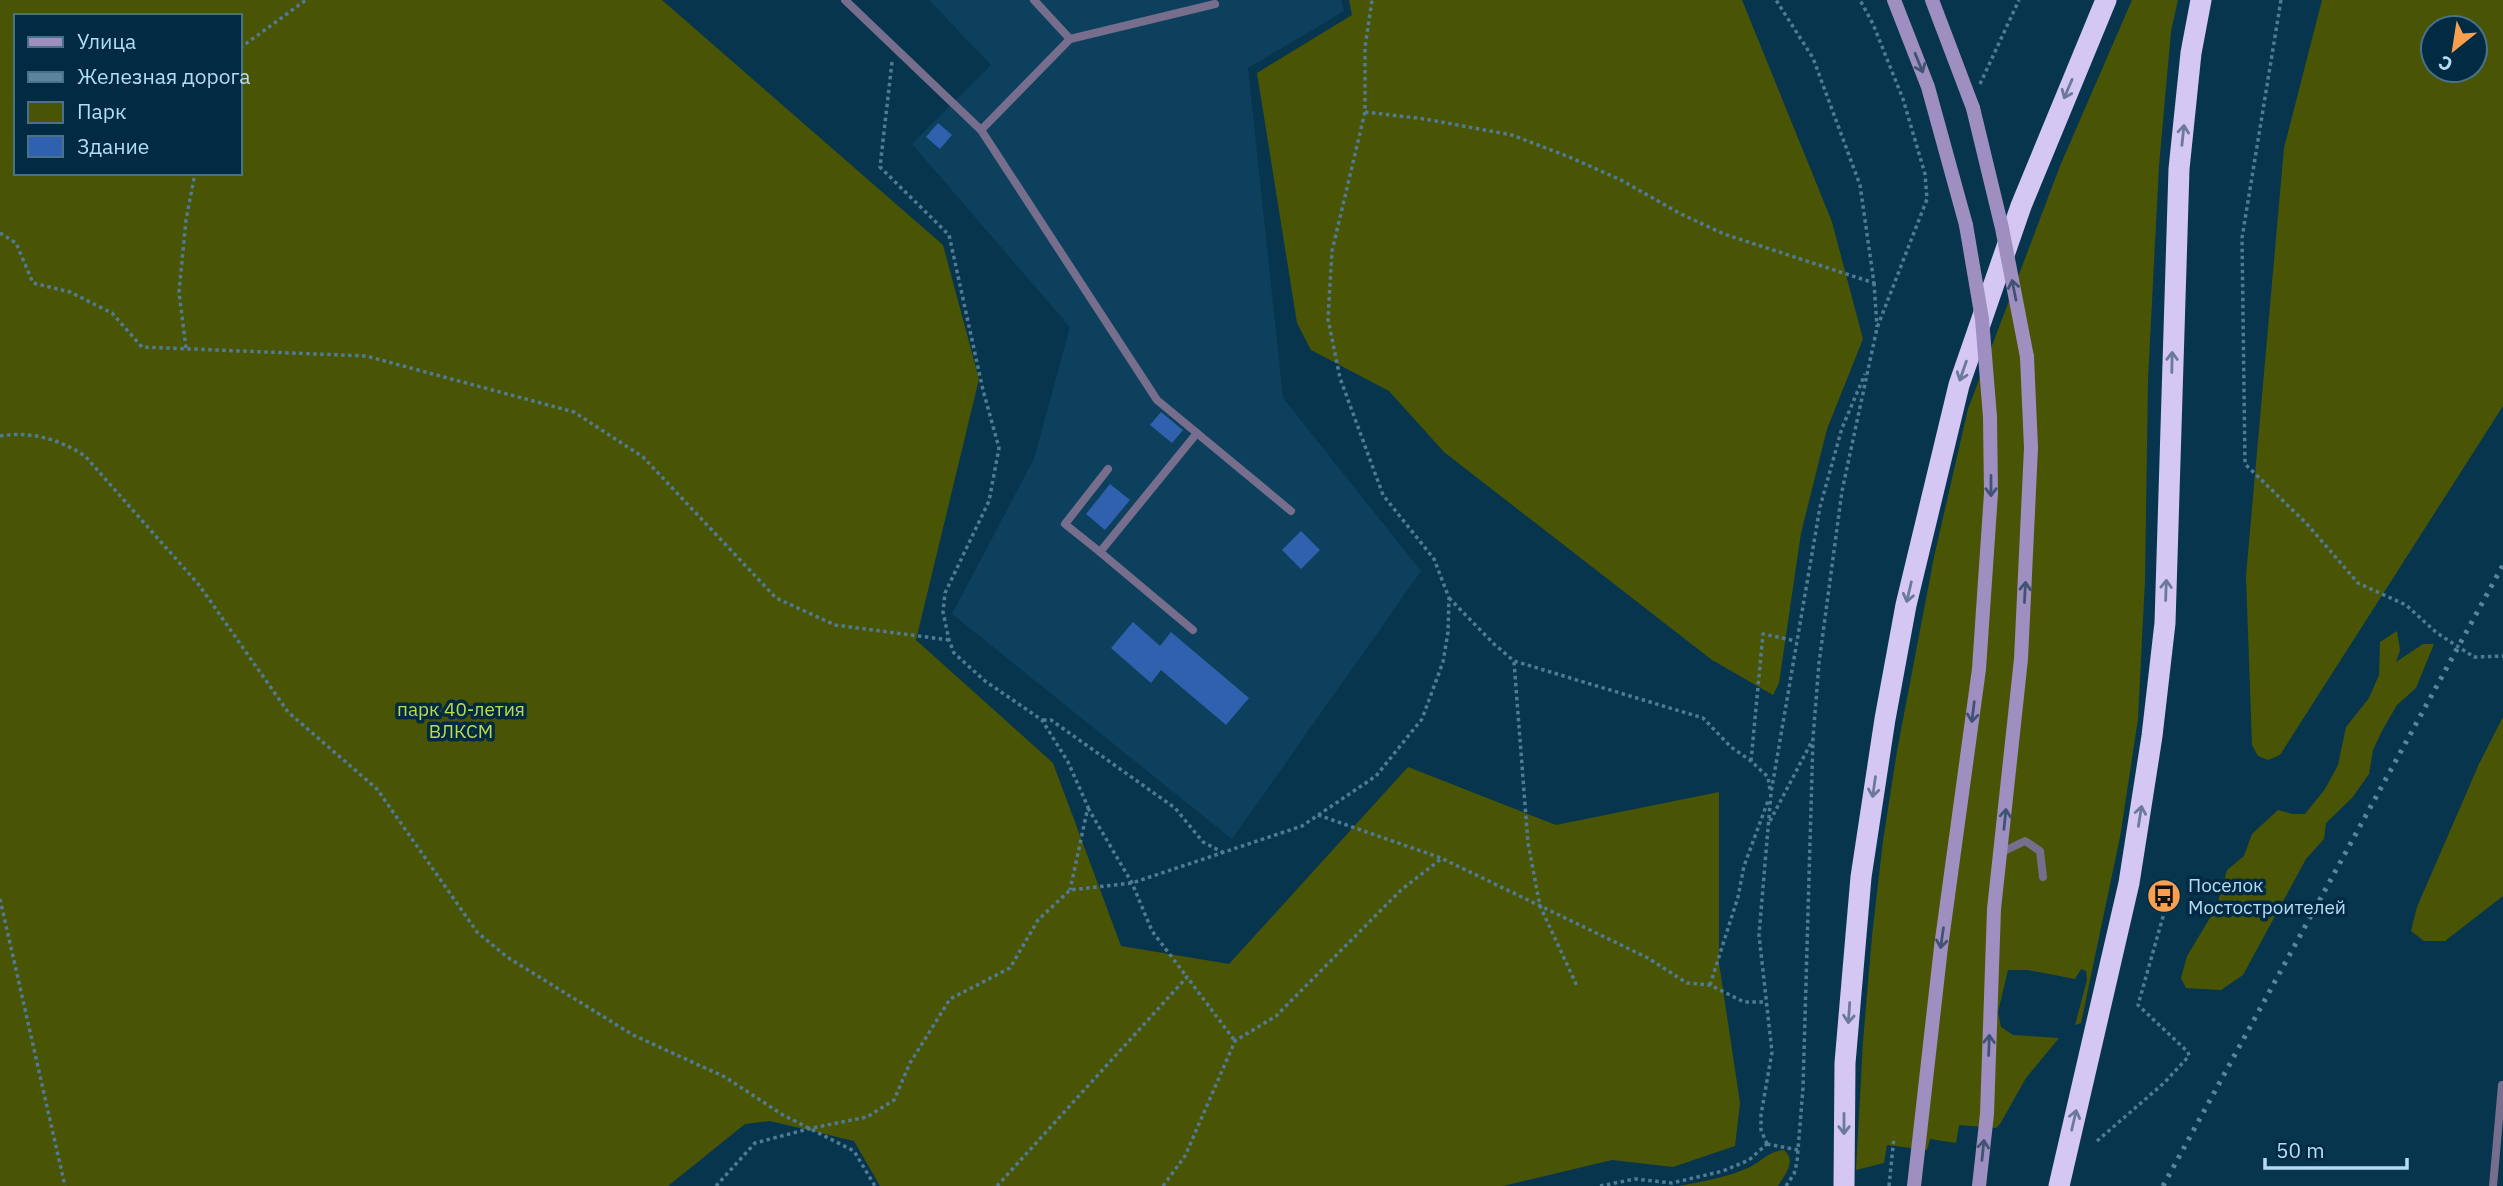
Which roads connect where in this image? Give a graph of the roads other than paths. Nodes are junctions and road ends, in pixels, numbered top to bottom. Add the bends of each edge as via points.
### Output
1 (845, 0) edge
2 (1034, 0) edge
3 (1894, 0) edge
4 (1932, 0) edge
5 (2106, 0) edge
6 (2201, 0) edge
7 (1215, 4) dead end
8 (1070, 39) junction
9 (981, 130) junction
10 (1197, 433) junction
11 (1108, 469) dead end
12 (1291, 512) dead end
13 (1100, 552) junction
14 (1193, 630) dead end
15 (2002, 852) junction
16 (2043, 877) dead end
17 (2502, 1085) edge
18 (1844, 1186) edge
19 (1914, 1186) edge
20 (1979, 1186) edge
21 (2059, 1186) edge
22 (2493, 1186) edge

1 - 9 lane
2 - 8 lane
3 -> 19 main road, bridge via 1928,87 1966,225 1982,319 1990,417 1991,493 1979,669
15 -> 4 main road, bridge via 2027,555 2031,448 2027,357 1973,108
5 -> 18 highway via 2021,206 1959,385 1909,592 1861,877 1845,1063
21 -> 6 highway via 2129,883 2152,736 2165,624 2179,169
7 - 8 lane
8 - 9 lane
9 - 10 lane via 1157,400
10 - 12 lane
10 - 13 lane
11 - 13 lane via 1065,524
13 - 14 lane
15 - 16 lane via 2025,841 2040,851
20 -> 15 main road via 1987,1114 1994,909
17 - 22 lane

